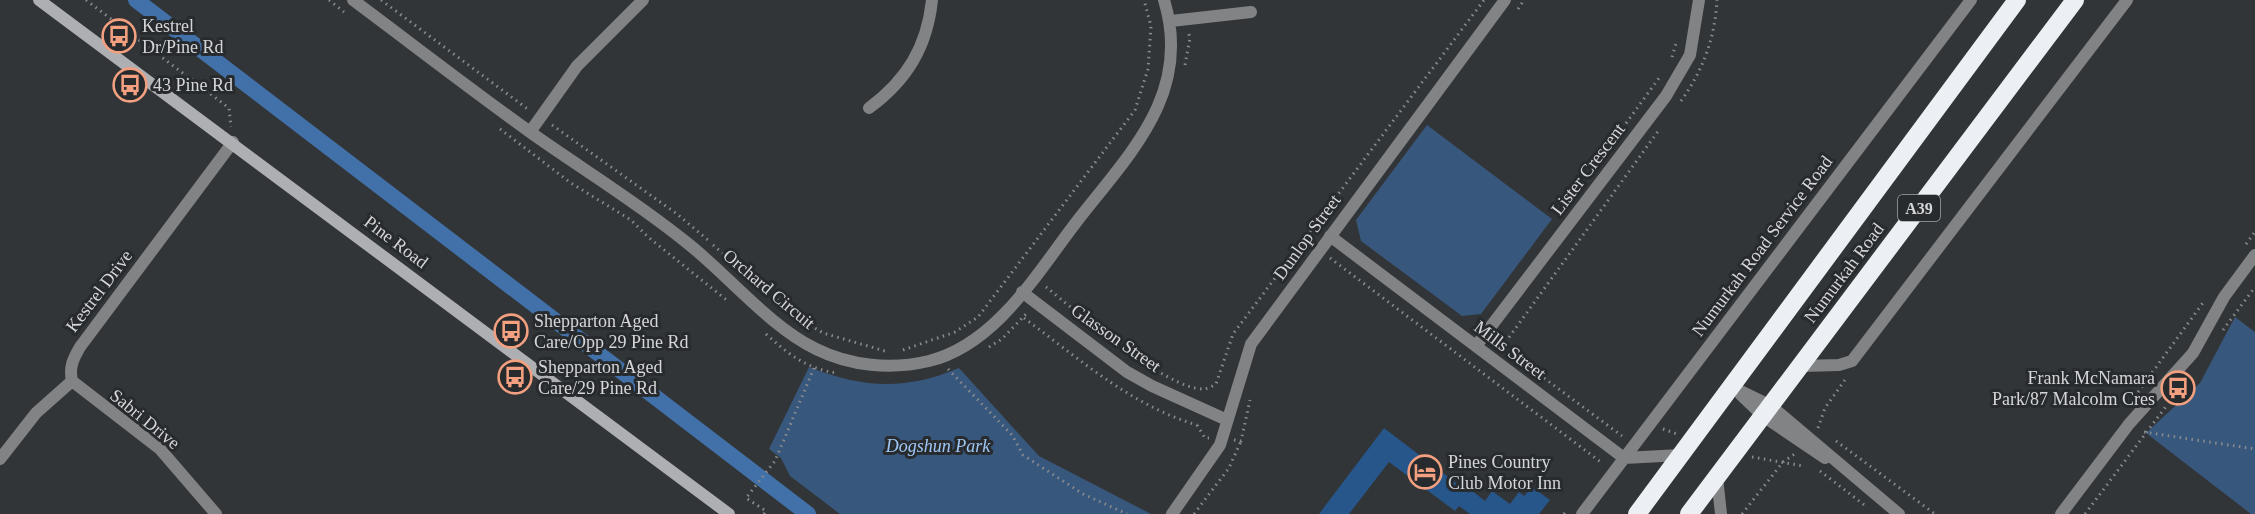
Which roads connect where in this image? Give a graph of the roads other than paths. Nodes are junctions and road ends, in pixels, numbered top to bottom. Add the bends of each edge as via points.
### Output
1 (39, 0) edge
2 (353, 0) edge
3 (643, 0) edge
4 (932, 0) edge
5 (1164, 0) edge
6 (1505, 0) edge
7 (1699, 0) edge
8 (1971, 0) edge
9 (2017, 0) edge
10 (2076, 0) edge
11 (2127, 0) edge
12 (1251, 12) dead end
13 (1171, 21) junction
14 (869, 108) dead end
15 (530, 132) junction
16 (232, 142) junction
17 (1335, 239) junction
18 (2255, 255) edge
19 (1022, 292) junction
20 (1476, 346) junction
21 (1801, 366) junction
22 (72, 381) junction
23 (1732, 387) junction
24 (1767, 411) junction
25 (1227, 420) junction
26 (1681, 455) junction
27 (1624, 458) junction
28 (0, 459) edge
29 (1717, 477) junction
30 (216, 514) edge
31 (729, 514) edge
32 (1173, 514) edge
33 (1582, 514) edge
34 (1637, 514) edge
35 (1689, 514) edge
36 (1721, 514) edge
37 (1899, 514) edge
38 (2061, 514) edge

1 - 16 street, Pine Road
2 - 15 street, Orchard Circuit
3 - 15 street via 577,66
4 - 14 street via 921,49 910,70
5 - 13 street, Orchard Circuit
6 - 17 street, Dunlop Street
7 - 20 street, Lister Crescent via 1690,55 1666,96
8 - 27 street, Numurkah Road Service Road
9 - 23 highway, Numurkah Road / A39
10 - 21 highway, Numurkah Road / A39
11 - 21 street via 1852,361
12 - 13 street
13 - 19 street, Orchard Circuit via 1172,55 1150,126
15 - 19 street, Orchard Circuit via 687,242 791,334 821,351 870,365 930,361 985,332
16 - 22 street, Kestrel Drive via 80,346 72,360
16 - 31 street, Pine Road
17 - 20 street, Mills Street
17 - 25 street, Dunlop Street via 1251,344
18 - 38 street via 2224,297 2193,353 2129,424
19 - 25 street, Glasson Street via 1127,372
20 - 27 street, Mills Street
21 - 24 highway, Numurkah Road / A39
22 - 28 street via 36,413
22 - 30 street, Sabri Drive via 160,449
23 - 24 street
23 - 26 highway, Numurkah Road / A39
24 - 29 highway, Numurkah Road / A39
24 - 37 street via 1811,437
25 - 32 street, Dunlop Street via 1222,439
26 - 27 street
26 - 34 highway, Numurkah Road / A39
27 - 33 street, Numurkah Road Service Road
29 - 35 highway, Numurkah Road / A39
29 - 36 street

